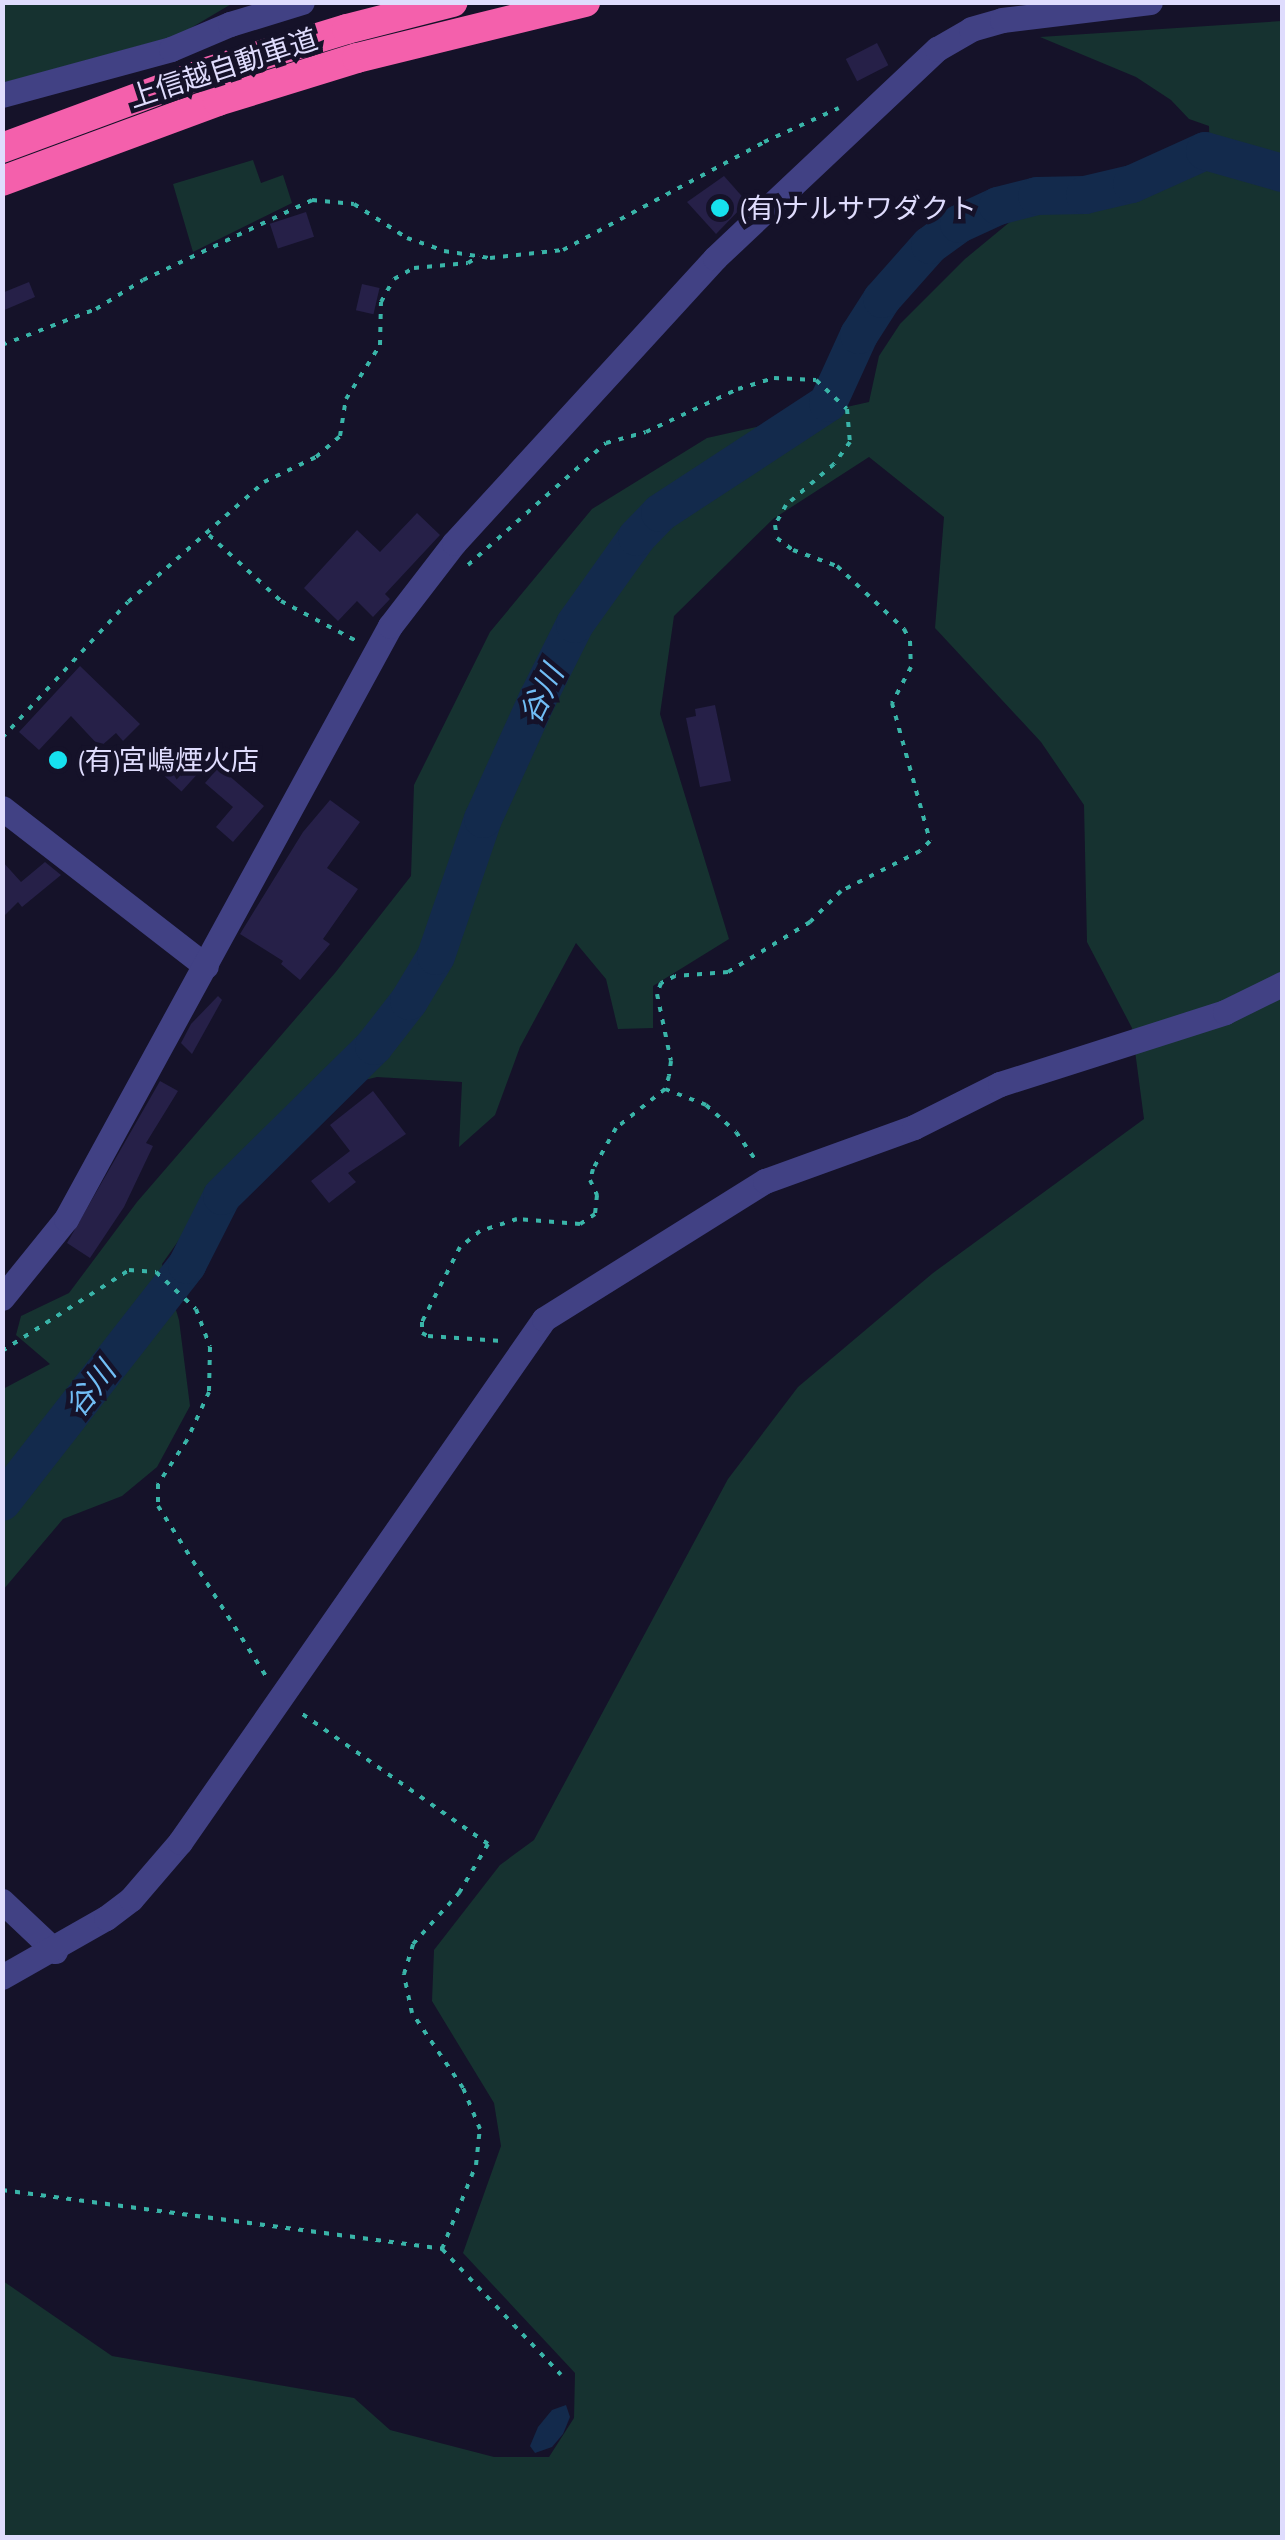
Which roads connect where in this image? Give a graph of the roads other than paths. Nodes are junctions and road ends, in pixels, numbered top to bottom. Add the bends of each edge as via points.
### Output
1 (302, 2) edge
2 (453, 2) edge
3 (585, 2) edge
4 (1150, 2) edge
5 (2, 96) edge
6 (7, 145) edge
7 (2, 181) edge
8 (2, 808) edge
9 (206, 966) junction
10 (1282, 984) edge
11 (2, 1298) edge
12 (2, 1901) edge
13 (55, 1951) junction
14 (2, 1977) edge

1 - 5 street via 172,49
2 - 6 highway, 上信越自動車道 via 207,72
3 - 7 highway, 上信越自動車道 via 357,58
4 - 9 street via 1002,20 936,49 715,258 408,596
8 - 9 street
9 - 11 street via 66,1220
10 - 13 street via 1224,1012 1000,1084 914,1127 765,1181 544,1318 180,1842 131,1898
12 - 13 street
13 - 14 street

